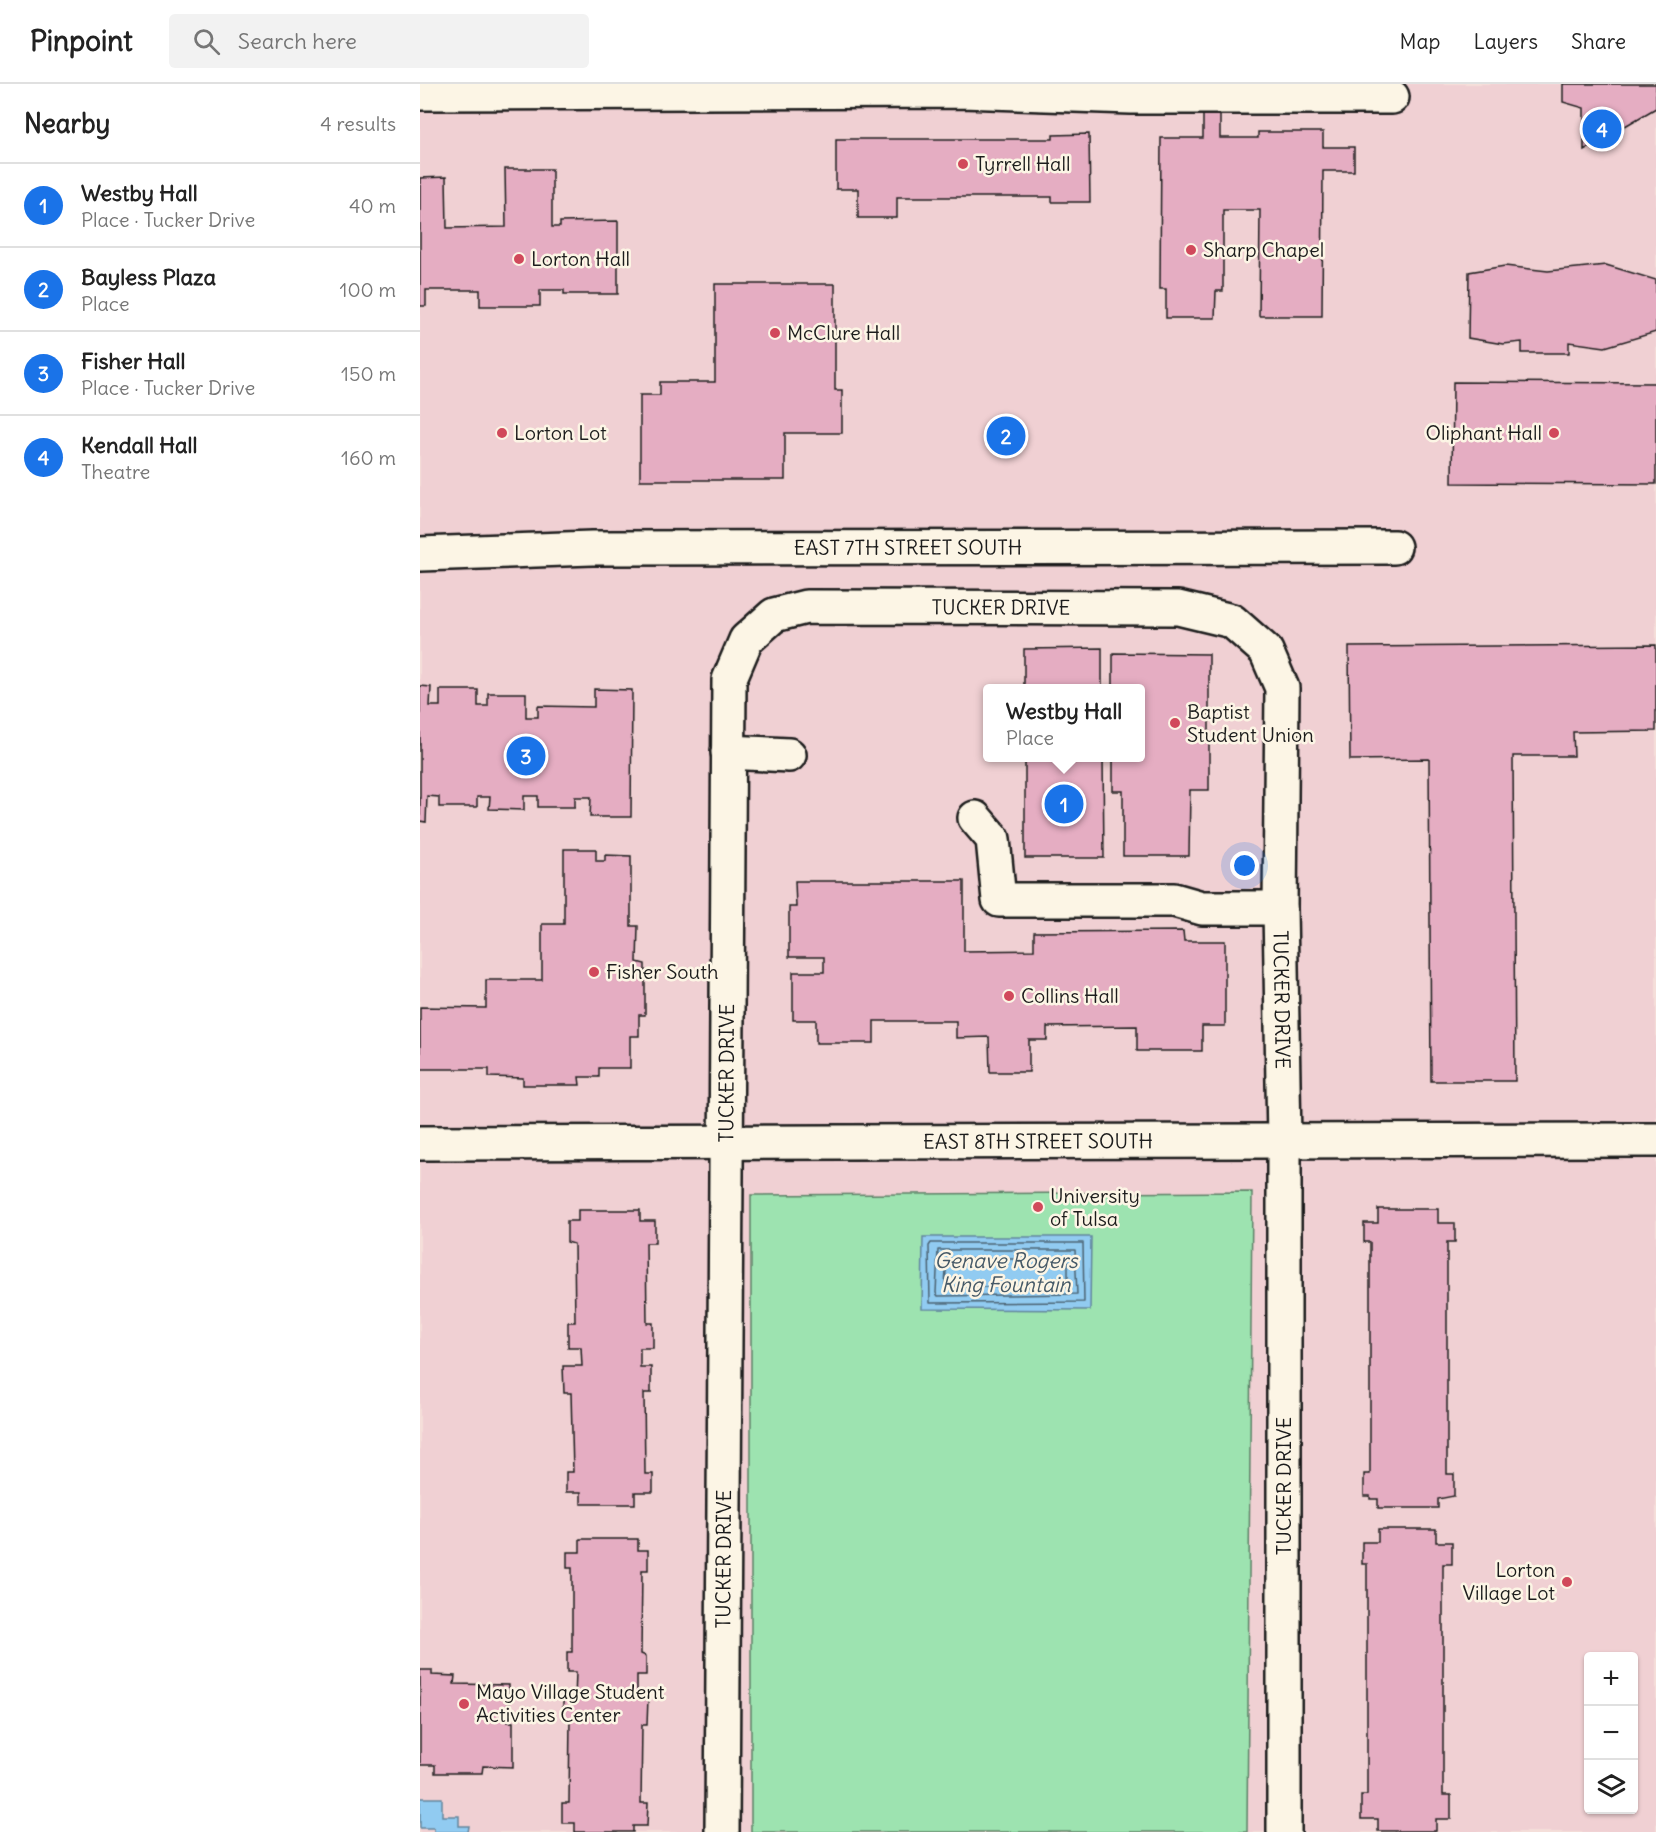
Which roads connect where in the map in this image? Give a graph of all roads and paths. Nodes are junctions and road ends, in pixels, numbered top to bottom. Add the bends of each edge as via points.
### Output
1 (420, 93) edge
2 (1392, 97) dead end
3 (1394, 547) dead end
4 (420, 554) edge
5 (728, 752) junction
6 (789, 755) dead end
7 (975, 818) dead end
8 (1280, 908) junction
9 (1656, 1140) edge
10 (1284, 1141) junction
11 (727, 1142) junction
12 (420, 1143) edge
13 (723, 1832) edge
14 (1284, 1832) edge

1 - 2 street via 962,91 1131,97
3 - 4 street, EAST 7TH STREET SOUTH via 592,548
5 - 6 street
5 - 8 street, TUCKER DRIVE via 729,680 746,640 774,615 806,607 1178,608 1232,621 1266,651 1282,688
5 - 11 street, TUCKER DRIVE
7 - 8 street via 993,839 999,900 1174,900 1202,908
8 - 10 street, TUCKER DRIVE
9 - 10 street, EAST 8TH STREET SOUTH
10 - 11 street, EAST 8TH STREET SOUTH
10 - 14 street, TUCKER DRIVE
11 - 12 street, EAST 8TH STREET SOUTH
11 - 13 street, TUCKER DRIVE

